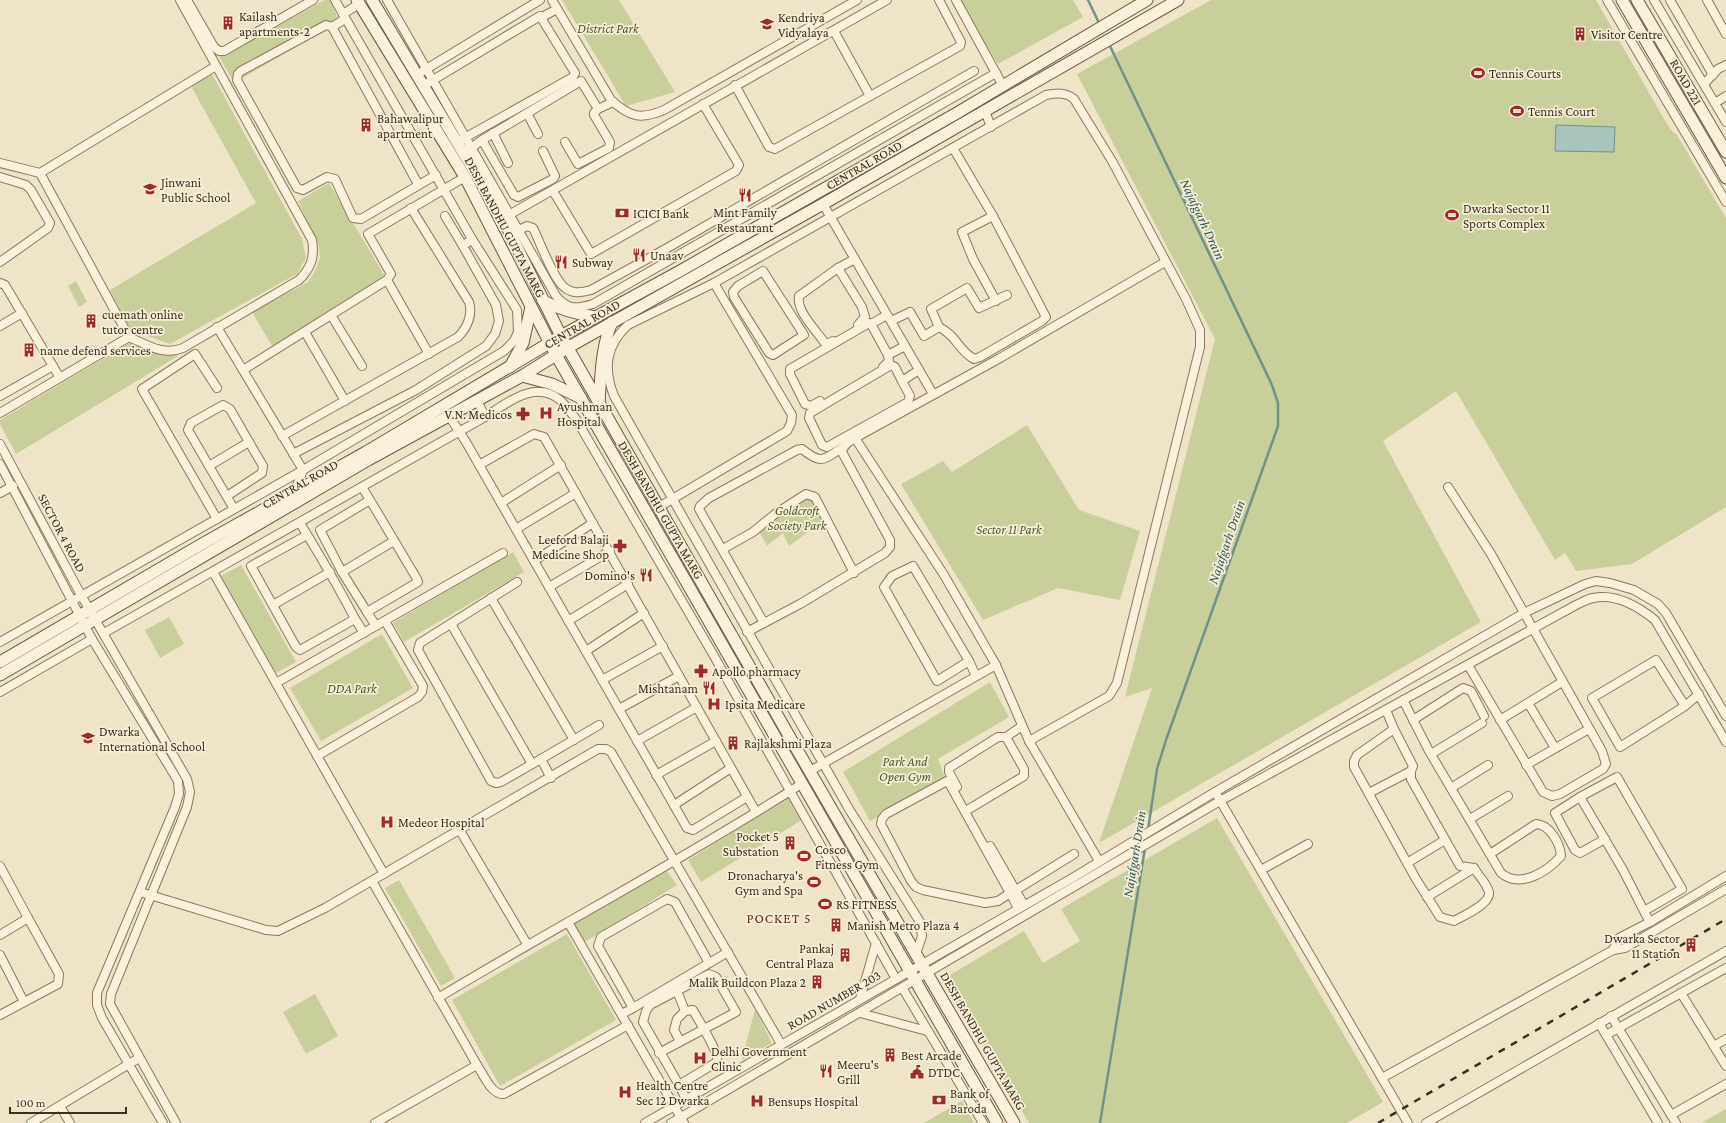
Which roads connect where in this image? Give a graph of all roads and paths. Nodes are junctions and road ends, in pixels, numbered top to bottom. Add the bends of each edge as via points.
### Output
1 (180, 0) edge
2 (187, 0) edge
3 (313, 0) edge
4 (335, 0) edge
5 (372, 0) edge
6 (387, 0) edge
7 (540, 0) edge
8 (552, 0) edge
9 (857, 0) edge
10 (887, 0) edge
11 (939, 0) edge
12 (956, 0) edge
13 (1147, 0) edge
14 (1178, 0) edge
15 (1607, 0) edge
16 (1622, 0) edge
17 (1637, 0) edge
18 (1654, 0) edge
19 (1670, 0) edge
20 (1707, 0) edge
21 (358, 2) edge
22 (557, 9) junction
23 (344, 17) junction
24 (542, 17) junction
25 (332, 27) junction
26 (834, 31) junction
27 (1726, 34) edge
28 (1726, 65) edge
29 (216, 66) junction
30 (974, 71) dead end
31 (422, 72) junction
32 (996, 73) junction
33 (1713, 75) junction
34 (428, 83) junction
35 (1704, 84) junction
36 (735, 85) junction
37 (1003, 86) junction
38 (870, 96) junction
39 (1726, 96) edge
40 (613, 102) junction
41 (1715, 103) junction
42 (703, 104) junction
43 (598, 109) junction
44 (908, 110) junction
45 (985, 111) junction
46 (527, 113) junction
47 (913, 120) junction
48 (1726, 122) edge
49 (991, 127) junction
50 (493, 133) junction
51 (538, 134) dead end
52 (462, 139) junction
53 (482, 140) junction
54 (565, 142) dead end
55 (952, 148) junction
56 (468, 150) junction
57 (543, 151) dead end
58 (1726, 152) edge
59 (0, 163) edge
60 (508, 163) dead end
61 (40, 173) junction
62 (436, 175) junction
63 (0, 177) edge
64 (465, 177) junction
65 (1726, 178) edge
66 (418, 184) junction
67 (773, 187) junction
68 (444, 190) junction
69 (553, 191) junction
70 (780, 198) junction
71 (1726, 202) edge
72 (823, 204) junction
73 (57, 205) junction
74 (415, 206) junction
75 (45, 213) junction
76 (445, 216) dead end
77 (507, 216) junction
78 (993, 216) junction
79 (830, 217) junction
80 (515, 232) junction
81 (472, 239) junction
82 (463, 246) junction
83 (756, 259) junction
84 (855, 259) junction
85 (0, 262) edge
86 (1165, 262) junction
87 (838, 268) junction
88 (763, 271) junction
89 (387, 280) junction
90 (0, 283) edge
91 (714, 283) junction
92 (1007, 295) dead end
93 (544, 301) junction
94 (996, 301) junction
95 (531, 307) junction
96 (22, 313) junction
97 (331, 315) junction
98 (596, 317) junction
99 (889, 318) junction
100 (612, 322) junction
101 (871, 324) junction
102 (0, 326) edge
103 (217, 327) junction
104 (939, 327) junction
105 (305, 332) junction
106 (561, 336) junction
107 (129, 338) junction
108 (550, 343) junction
109 (187, 345) junction
110 (905, 346) junction
111 (567, 348) junction
112 (428, 354) junction
113 (556, 355) junction
114 (888, 355) junction
115 (193, 356) junction
116 (53, 366) junction
117 (362, 366) dead end
118 (510, 368) junction
119 (243, 370) junction
120 (919, 370) junction
121 (522, 376) junction
122 (60, 378) junction
123 (902, 381) junction
124 (217, 388) dead end
125 (416, 390) junction
126 (933, 394) junction
127 (0, 396) edge
128 (581, 399) junction
129 (422, 400) junction
130 (476, 400) junction
131 (345, 401) junction
132 (599, 403) junction
133 (0, 413) edge
134 (449, 416) junction
135 (485, 417) junction
136 (460, 432) junction
137 (855, 438) junction
138 (284, 439) junction
139 (249, 442) junction
140 (0, 444) edge
141 (842, 448) junction
142 (293, 454) junction
143 (0, 464) edge
144 (479, 465) junction
145 (561, 465) junction
146 (209, 466) junction
147 (303, 470) junction
148 (13, 486) junction
149 (362, 487) junction
150 (1448, 487) dead end
151 (576, 492) junction
152 (0, 493) edge
153 (294, 493) junction
154 (227, 496) junction
155 (672, 498) junction
156 (370, 500) junction
157 (501, 502) junction
158 (659, 507) junction
159 (234, 509) junction
160 (216, 519) junction
161 (593, 522) junction
162 (300, 523) junction
163 (516, 529) junction
164 (307, 535) junction
165 (394, 541) junction
166 (723, 549) junction
167 (610, 551) junction
168 (503, 553) dead end
169 (534, 561) junction
170 (213, 572) junction
171 (330, 572) junction
172 (342, 572) junction
173 (854, 573) junction
174 (517, 582) dead end
175 (628, 584) junction
176 (549, 587) junction
177 (81, 595) junction
178 (492, 598) junction
179 (71, 601) junction
180 (273, 605) junction
181 (367, 612) junction
182 (644, 613) junction
183 (1524, 613) junction
184 (93, 615) junction
185 (355, 619) junction
186 (82, 621) junction
187 (385, 621) junction
188 (568, 621) junction
189 (764, 623) junction
190 (451, 624) junction
191 (376, 626) junction
192 (1532, 629) junction
193 (747, 632) junction
194 (104, 633) junction
195 (364, 633) junction
196 (92, 639) junction
197 (0, 642) edge
198 (662, 646) junction
199 (586, 651) junction
200 (970, 661) junction
201 (0, 662) edge
202 (1468, 664) junction
203 (996, 665) junction
204 (0, 675) edge
205 (679, 676) junction
206 (976, 676) junction
207 (602, 680) junction
208 (1562, 682) junction
209 (276, 683) junction
210 (438, 685) junction
211 (0, 692) edge
212 (422, 692) junction
213 (1699, 694) junction
214 (1403, 700) junction
215 (1528, 703) junction
216 (1685, 706) junction
217 (697, 707) junction
218 (618, 709) junction
219 (1386, 710) junction
220 (1726, 716) edge
221 (1413, 720) junction
222 (1500, 720) junction
223 (599, 725) dead end
224 (1022, 726) junction
225 (1394, 729) junction
226 (1589, 729) junction
227 (1006, 737) junction
228 (574, 740) junction
229 (637, 741) junction
230 (716, 741) junction
231 (1029, 741) junction
232 (1726, 742) edge
233 (1555, 748) junction
234 (1431, 754) junction
235 (317, 756) junction
236 (541, 759) junction
237 (532, 764) junction
238 (823, 764) junction
239 (1488, 765) dead end
240 (1526, 765) junction
241 (731, 768) junction
242 (1411, 771) junction
243 (810, 772) junction
244 (656, 775) junction
245 (551, 778) junction
246 (803, 783) junction
247 (1451, 788) junction
248 (790, 791) junction
249 (1215, 792) junction
250 (1369, 793) junction
251 (1508, 796) dead end
252 (747, 797) junction
253 (1580, 797) junction
254 (1220, 801) junction
255 (674, 805) junction
256 (969, 809) junction
257 (756, 812) junction
258 (1470, 819) junction
259 (459, 829) junction
260 (1605, 839) junction
261 (1446, 840) junction
262 (1308, 844) dead end
263 (1074, 854) dead end
264 (1490, 854) junction
265 (674, 861) junction
266 (1099, 861) junction
267 (1407, 863) junction
268 (0, 866) edge
269 (1474, 868) junction
270 (1261, 870) junction
271 (384, 874) junction
272 (1726, 876) edge
273 (372, 881) junction
274 (1726, 890) edge
275 (140, 892) junction
276 (1013, 892) junction
277 (151, 895) junction
278 (1427, 897) junction
279 (1021, 907) junction
280 (1644, 911) junction
281 (28, 918) junction
282 (568, 922) junction
283 (1650, 922) junction
284 (0, 935) edge
285 (876, 943) junction
286 (527, 944) junction
287 (1613, 950) junction
288 (1726, 951) edge
289 (728, 952) junction
290 (0, 955) edge
291 (919, 959) junction
292 (709, 963) junction
293 (1726, 968) edge
294 (910, 970) junction
295 (927, 974) junction
296 (896, 978) junction
297 (916, 981) junction
298 (903, 989) junction
299 (677, 991) junction
300 (1681, 993) junction
301 (438, 998) junction
302 (860, 999) junction
303 (24, 1002) junction
304 (633, 1008) junction
305 (685, 1010) junction
306 (860, 1013) junction
307 (622, 1014) junction
308 (0, 1015) edge
309 (1611, 1016) junction
310 (1599, 1022) junction
311 (628, 1025) junction
312 (703, 1029) junction
313 (1618, 1029) junction
314 (927, 1031) junction
315 (1606, 1035) junction
316 (1726, 1039) edge
317 (680, 1041) junction
318 (781, 1044) junction
319 (1714, 1046) junction
320 (659, 1053) junction
321 (139, 1058) junction
322 (129, 1065) junction
323 (477, 1065) junction
324 (1726, 1066) edge
325 (1382, 1078) junction
326 (1726, 1084) edge
327 (679, 1085) junction
328 (686, 1099) junction
329 (60, 1106) junction
330 (675, 1106) junction
331 (1671, 1114) junction
332 (682, 1120) edge
333 (31, 1123) edge
334 (70, 1123) edge
335 (163, 1123) edge
336 (176, 1123) edge
337 (375, 1123) edge
338 (645, 1123) edge
339 (671, 1123) edge
340 (983, 1123) edge
341 (997, 1123) edge
342 (1014, 1123) edge
343 (1408, 1123) edge
344 (1426, 1123) edge
345 (1658, 1123) edge
346 (1676, 1123) edge

1 - 29 street
2 - 3 street via 214,47 224,51
4 - 23 street
5 - 31 main road, DESH BANDHU GUPTA MARG
6 - 31 street
7 - 31 street
8 - 22 street
9 - 40 street via 664,110 648,116 634,116
10 - 26 street
11 - 38 street via 962,44
12 - 32 street
13 - 37 main road, CENTRAL ROAD
14 - 45 main road, CENTRAL ROAD
15 - 71 street
16 - 65 main road, ROAD 221
17 - 58 main road, ROAD 221
18 - 35 street
19 - 33 street
20 - 27 street
21 - 23 street
21 - 64 main road, DESH BANDHU GUPTA MARG
22 - 24 street
22 - 40 street
23 - 25 street
23 - 62 street
24 - 34 street via 537,16
24 - 52 street via 574,75
25 - 66 street
25 - 66 street via 326,25 241,71 237,80 297,188 303,190 331,177 353,218 357,220
26 - 36 street
26 - 38 street
28 - 33 street
29 - 61 street
29 - 103 street via 312,240 314,250 312,262 299,280
30 - 44 street
31 - 34 main road, DESH BANDHU GUPTA MARG
32 - 37 street
32 - 47 street
33 - 35 street
34 - 52 main road, DESH BANDHU GUPTA MARG
35 - 41 street
36 - 38 street via 772,149
36 - 42 street
37 - 98 main road, CENTRAL ROAD
39 - 41 street
40 - 43 street
41 - 48 street
42 - 69 street
42 - 69 street via 738,165 736,171 621,239 591,254
43 - 46 street via 584,82 581,81
43 - 54 street via 594,115 610,142 609,148 578,164
44 - 47 street
44 - 67 street
45 - 49 street
45 - 72 main road, CENTRAL ROAD
46 - 50 street
46 - 51 street
47 - 70 street
49 - 55 street
49 - 86 street via 1046,95 1056,93 1071,96 1112,161
50 - 53 street
50 - 60 street
52 - 56 main road, DESH BANDHU GUPTA MARG
53 - 56 street
53 - 57 street via 514,195 518,197 555,176
55 - 78 street
55 - 79 street
56 - 77 main road, DESH BANDHU GUPTA MARG
59 - 61 street
61 - 73 street
62 - 66 street
62 - 68 street
63 - 75 street via 26,185
64 - 68 street
64 - 95 main road, DESH BANDHU GUPTA MARG
67 - 70 street
67 - 80 street via 663,251 581,293 564,287 558,279 533,228 527,226
68 - 74 street
68 - 81 street
69 - 77 street
70 - 80 street via 593,304 581,308 563,304 556,296
72 - 79 street
72 - 100 main road, CENTRAL ROAD
73 - 75 street
73 - 107 street
74 - 89 street via 368,234 390,274
74 - 112 street via 471,307 464,331
75 - 85 street via 50,223 48,228
76 - 82 street
77 - 80 main road, DESH BANDHU GUPTA MARG
78 - 94 street via 962,232 973,259
78 - 104 street via 1046,317 974,359 948,331
79 - 83 street
79 - 84 street
80 - 93 main road, DESH BANDHU GUPTA MARG
81 - 82 street
81 - 129 street via 517,310 518,332 514,341 504,351
82 - 125 street via 496,305 499,321 486,346
83 - 88 street
83 - 91 street
84 - 87 street
84 - 99 street
86 - 126 street
86 - 231 street via 1200,330 1200,348 1117,683 1109,696
87 - 87 street via 799,296 798,301 802,311 826,344 861,323 865,317 862,307
88 - 88 street via 738,286 733,292 769,353 773,355 804,335
89 - 97 street
89 - 112 street
90 - 96 street via 5,285
91 - 155 street via 628,325 615,340 608,364 608,381 614,396
91 - 155 street via 792,415 791,423 787,431
92 - 94 street
93 - 98 main road via 557,308
93 - 106 main road, DESH BANDHU GUPTA MARG
94 - 104 street via 979,308 967,288 931,309
95 - 108 main road, DESH BANDHU GUPTA MARG
95 - 118 main road via 523,343
96 - 102 street
96 - 116 street
97 - 105 street
97 - 117 street
98 - 106 main road, CENTRAL ROAD
99 - 101 street
99 - 104 street via 910,312 924,336
99 - 110 street
100 - 111 main road, CENTRAL ROAD
100 - 132 main road via 602,352
101 - 114 street
101 - 114 street via 866,324 790,369 805,404 811,406 888,364
103 - 109 street
103 - 119 street
105 - 119 street
105 - 131 street
106 - 108 main road, CENTRAL ROAD
106 - 111 main road, DESH BANDHU GUPTA MARG
107 - 109 street via 173,352
107 - 122 street
108 - 113 main road, DESH BANDHU GUPTA MARG
108 - 118 main road, CENTRAL ROAD
109 - 115 street
110 - 114 street
110 - 120 street
111 - 113 main road, CENTRAL ROAD
111 - 132 main road, DESH BANDHU GUPTA MARG
112 - 131 street
113 - 121 main road, CENTRAL ROAD
113 - 128 main road, DESH BANDHU GUPTA MARG
115 - 124 street via 197,355
115 - 160 street via 144,387 142,391
116 - 122 street
116 - 127 street
118 - 153 main road, CENTRAL ROAD
119 - 138 street
120 - 123 street
120 - 126 street
121 - 128 main road via 552,384
121 - 130 main road, CENTRAL ROAD
122 - 133 street
123 - 123 street via 910,396 908,402 827,447 822,445 808,418 810,413 891,365 896,367
125 - 129 street
125 - 142 street
126 - 137 street
128 - 246 main road, DESH BANDHU GUPTA MARG
129 - 147 street
130 - 134 main road, CENTRAL ROAD
130 - 135 street
131 - 138 street
132 - 158 main road, DESH BANDHU GUPTA MARG
134 - 136 street
134 - 184 main road, CENTRAL ROAD
135 - 136 street
135 - 248 street via 530,392 545,393 560,400 576,419
136 - 144 street
136 - 149 street
137 - 141 street
137 - 203 street via 944,575
138 - 142 street
139 - 146 street
139 - 146 street via 227,406 222,405 192,422 188,430
139 - 154 street via 264,466 262,473
140 - 177 street, SECTOR 4 ROAD
141 - 166 street via 823,460 813,459 802,449 796,450 709,498 699,509
141 - 173 street via 890,540 890,547 885,553
142 - 147 street
143 - 148 street, SECTOR 4 ROAD
144 - 145 street via 534,434 544,437
144 - 157 street
145 - 151 street
145 - 157 street
146 - 154 street
147 - 153 street
147 - 159 street
148 - 152 street
148 - 179 street, SECTOR 4 ROAD
149 - 156 street
149 - 162 street
150 - 183 street via 1491,554
151 - 161 street
151 - 163 street
153 - 184 main road, CENTRAL ROAD via 202,544
154 - 159 street
155 - 158 street
155 - 193 street
156 - 165 street
156 - 172 street via 320,530
157 - 163 street
158 - 243 main road, DESH BANDHU GUPTA MARG
159 - 160 street
160 - 177 street
161 - 167 street
161 - 169 street
162 - 164 street
162 - 170 street
163 - 169 street
164 - 171 street
164 - 180 street via 252,566
165 - 172 street
165 - 181 street via 418,582
166 - 173 street via 753,532 806,494 811,494 815,497
166 - 189 street
167 - 175 street
167 - 176 street
168 - 187 street
169 - 176 street
170 - 194 street
170 - 209 street
171 - 180 street
171 - 185 street
172 - 181 street
173 - 189 street
174 - 178 street
175 - 182 street
175 - 188 street
176 - 188 street
177 - 179 street
177 - 184 street, SECTOR 4 ROAD
178 - 190 street
178 - 228 street
179 - 186 street, SECTOR 4 ROAD
179 - 197 street
180 - 185 street via 300,650
181 - 191 street
182 - 198 street
182 - 199 street
183 - 192 street
183 - 220 street, ROAD NUMBER 203 via 1596,581 1610,583 1646,596 1666,613
183 - 249 street, ROAD NUMBER 203
184 - 186 main road, CENTRAL ROAD
184 - 194 street, SECTOR 4 ROAD
185 - 195 street
186 - 196 street, SECTOR 4 ROAD
186 - 201 main road, CENTRAL ROAD
186 - 204 main road, CENTRAL ROAD
187 - 191 street
187 - 212 street via 423,686
188 - 199 street
189 - 193 street
190 - 210 street via 418,646
190 - 237 street
191 - 195 street
192 - 202 street, ROAD NUMBER 203
192 - 208 street
192 - 213 street, ROAD NUMBER 203 via 1594,598 1628,602 1656,620
193 - 238 street
194 - 277 street, SECTOR 4 ROAD via 187,779 190,792 187,807
195 - 209 street
196 - 211 street
196 - 275 street, SECTOR 4 ROAD via 178,781 179,794 175,807
198 - 205 street
198 - 207 street
199 - 207 street
200 - 200 street via 937,681 884,584 892,576 911,567 915,568
200 - 206 street
202 - 214 street, ROAD NUMBER 203
202 - 222 street
203 - 206 street
203 - 224 street
205 - 217 street
205 - 218 street
206 - 238 street
207 - 218 street
208 - 215 street
208 - 226 street
209 - 235 street
210 - 212 street
210 - 237 street via 491,781 501,782
212 - 235 street via 418,697
213 - 216 street
213 - 232 street, ROAD NUMBER 203
214 - 219 street, ROAD NUMBER 203
214 - 221 street
215 - 222 street
215 - 233 street
216 - 216 street via 1656,660 1592,698 1620,747
217 - 229 street
217 - 230 street
218 - 229 street
219 - 225 street
219 - 254 street, ROAD NUMBER 203
221 - 234 street
221 - 234 street via 1463,688 1471,691 1483,719
222 - 240 street
223 - 228 street
224 - 227 street
224 - 231 street
225 - 242 street via 1413,766
225 - 250 street via 1357,755 1354,761 1354,767
226 - 233 street
226 - 240 street via 1606,764 1603,769 1560,794 1552,796 1543,792
227 - 256 street via 1024,769 1024,776
227 - 256 street via 998,737 949,768
228 - 236 street
229 - 244 street
230 - 241 street
230 - 244 street
231 - 266 street
233 - 240 street
234 - 247 street
235 - 271 street
236 - 237 street
236 - 245 street
238 - 243 street
238 - 291 street via 920,922 922,936
239 - 247 street
241 - 252 street
241 - 255 street
242 - 250 street
242 - 261 street via 1411,779
243 - 291 main road, DESH BANDHU GUPTA MARG
244 - 255 street
245 - 259 street
245 - 265 street via 598,749 611,752
246 - 248 street
246 - 294 main road, DESH BANDHU GUPTA MARG
247 - 258 street
248 - 257 street
248 - 285 street
249 - 254 street
249 - 266 street, ROAD NUMBER 203
250 - 267 street
251 - 258 street
252 - 255 street via 693,830 687,828
252 - 257 street
253 - 260 street
253 - 260 street via 1555,813 1575,850 1585,851
253 - 280 street via 1617,777 1682,889
254 - 270 street
254 - 295 street, ROAD NUMBER 203
256 - 276 street
257 - 265 street
258 - 264 street
259 - 271 street
259 - 286 street
260 - 280 street
261 - 267 street
261 - 269 street via 1460,866
262 - 270 street
263 - 276 street
264 - 264 street via 1501,873 1518,880 1534,877 1561,856 1560,849 1547,827 1536,824
265 - 282 street
265 - 289 street
266 - 279 street, ROAD NUMBER 203
267 - 278 street
268 - 281 street
269 - 278 street
269 - 278 street via 1489,891 1486,903 1454,921 1440,917
270 - 325 street
271 - 273 street
272 - 283 street
273 - 277 street via 278,931 266,930
273 - 301 street
274 - 287 street via 1625,948
275 - 277 street
275 - 322 street, SECTOR 4 ROAD via 97,993 97,1005 102,1018
276 - 276 street via 998,901 985,903 916,887 881,824 882,819 886,814 947,781
276 - 279 street
277 - 321 street, SECTOR 4 ROAD via 111,994 110,1004
279 - 291 street, ROAD NUMBER 203
280 - 283 street
281 - 284 street
281 - 303 street via 60,978 58,984
282 - 286 street
282 - 307 street
283 - 287 street via 1620,938
285 - 296 street
285 - 302 street
286 - 301 street
287 - 325 street
288 - 309 street
289 - 292 street
289 - 318 street
290 - 303 street
291 - 294 street, ROAD NUMBER 203
291 - 295 main road, DESH BANDHU GUPTA MARG
292 - 304 street
292 - 304 street via 675,902 667,899 601,937 598,946
293 - 300 street
294 - 296 street, ROAD NUMBER 203
294 - 297 main road, DESH BANDHU GUPTA MARG
295 - 297 street, ROAD NUMBER 203
295 - 342 main road, DESH BANDHU GUPTA MARG
296 - 302 street, ROAD NUMBER 203
297 - 298 street, ROAD NUMBER 203
297 - 341 main road
298 - 306 street, ROAD NUMBER 203
298 - 314 street
299 - 305 street
299 - 312 street via 706,974 716,977 736,1012
299 - 320 street via 650,1005 644,1016 644,1026
300 - 313 street
300 - 319 street
301 - 323 street
302 - 318 street, ROAD NUMBER 203
303 - 308 street
304 - 307 street
305 - 312 street via 693,1010
305 - 317 street via 677,1019 674,1030
306 - 314 street
306 - 332 street, ROAD NUMBER 203
307 - 311 street
309 - 310 street
309 - 313 street
310 - 315 street
310 - 344 street
311 - 323 street via 504,1094 494,1091
311 - 330 street
312 - 317 street
312 - 327 street via 717,1055 717,1062
313 - 315 street
313 - 331 street
314 - 340 street
315 - 345 street
316 - 319 street
317 - 320 street
318 - 328 street, ROAD NUMBER 203
319 - 324 street
320 - 327 street
321 - 322 street
321 - 336 street, SECTOR 4 ROAD
322 - 329 street
322 - 335 street, SECTOR 4 ROAD
323 - 337 street
325 - 343 street
326 - 331 street
327 - 328 street
328 - 330 street, ROAD NUMBER 203
329 - 333 street
329 - 334 street
330 - 332 street
330 - 338 street, ROAD NUMBER 203
331 - 346 street
332 - 339 street, ROAD NUMBER 203

